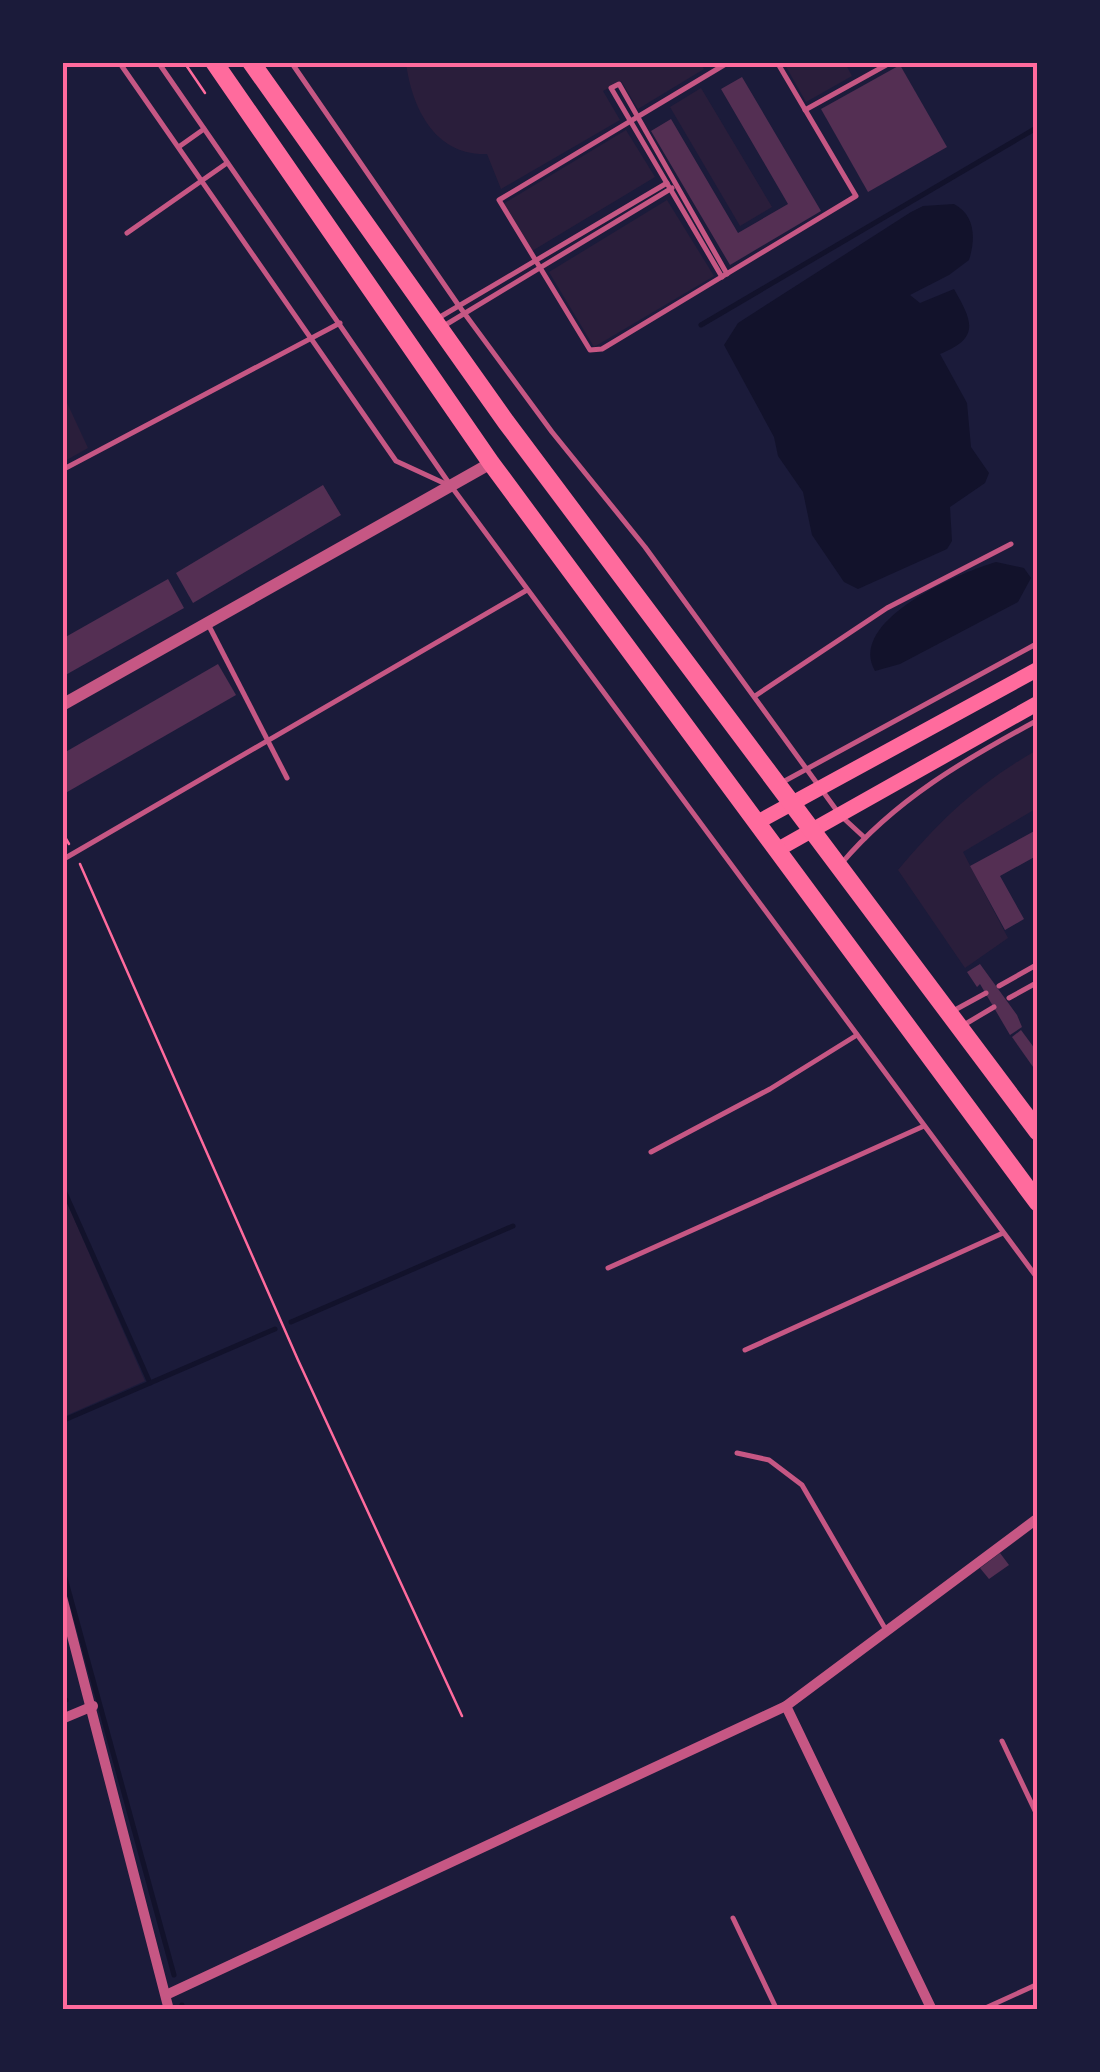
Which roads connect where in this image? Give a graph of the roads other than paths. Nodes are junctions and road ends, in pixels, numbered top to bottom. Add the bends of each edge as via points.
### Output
1 (120, 62) edge
2 (158, 62) edge
3 (214, 62) edge
4 (251, 62) edge
5 (290, 62) edge
6 (708, 62) edge
7 (729, 62) edge
8 (777, 62) edge
9 (888, 64) edge
10 (714, 71) junction
11 (805, 110) junction
12 (637, 116) junction
13 (630, 120) junction
14 (204, 129) junction
15 (180, 146) junction
16 (227, 163) junction
17 (203, 180) junction
18 (671, 185) junction
19 (126, 233) dead end
20 (534, 261) junction
21 (539, 269) junction
22 (725, 275) junction
23 (459, 306) junction
24 (465, 313) junction
25 (340, 324) junction
26 (437, 325) junction
27 (311, 338) junction
28 (491, 463) junction
29 (62, 470) edge
30 (451, 486) junction
31 (1011, 544) dead end
32 (527, 590) junction
33 (207, 624) junction
34 (1038, 643) edge
35 (1038, 669) edge
36 (755, 696) junction
37 (1038, 703) edge
38 (62, 705) edge
39 (1038, 720) edge
40 (268, 740) junction
41 (808, 768) junction
42 (287, 778) dead end
43 (779, 784) junction
44 (821, 786) junction
45 (792, 802) junction
46 (840, 814) junction
47 (758, 822) junction
48 (812, 830) junction
49 (865, 838) junction
50 (777, 850) junction
51 (62, 860) edge
52 (839, 866) junction
53 (1038, 964) edge
54 (1038, 982) edge
55 (1000, 986) dead end
56 (986, 993) dead end
57 (1009, 998) dead end
58 (994, 1007) dead end
59 (954, 1020) junction
60 (857, 1035) junction
61 (924, 1126) junction
62 (1038, 1132) edge
63 (651, 1152) dead end
64 (1038, 1203) edge
65 (1004, 1233) junction
66 (608, 1268) dead end
67 (1038, 1279) edge
68 (745, 1350) dead end
69 (738, 1454) dead end
70 (1038, 1518) edge
71 (62, 1597) edge
72 (886, 1631) junction
73 (93, 1706) junction
74 (786, 1706) junction
75 (62, 1719) edge
76 (1002, 1741) dead end
77 (1038, 1816) edge
78 (733, 1918) dead end
79 (1038, 1984) edge
80 (166, 1995) junction
81 (170, 2010) edge
82 (777, 2010) edge
83 (932, 2010) edge
84 (981, 2010) edge

1 - 15 lane
2 - 14 lane
3 - 28 main road
4 - 26 main road
5 - 23 lane
6 - 10 lane
7 - 10 lane
8 - 11 lane
9 - 11 lane
10 - 12 lane
11 - 22 lane via 856,196
12 - 13 lane
12 - 13 lane via 618,84 611,88
12 - 18 lane
13 - 18 lane
13 - 20 lane via 499,200
14 - 15 lane
14 - 16 lane
15 - 17 lane
16 - 17 lane
16 - 25 lane
17 - 19 lane
17 - 27 lane
18 - 20 lane
18 - 21 lane
18 - 22 lane
20 - 21 lane
20 - 23 lane
21 - 22 lane via 596,351
21 - 24 lane
23 - 24 lane
23 - 26 lane
24 - 26 lane
24 - 36 lane
25 - 27 lane
25 - 30 lane
26 - 43 main road
27 - 29 lane
27 - 30 lane via 396,461
28 - 30 street
28 - 47 main road
30 - 32 lane
30 - 33 street
31 - 36 lane via 887,608
32 - 40 lane
32 - 60 lane
33 - 38 street
33 - 40 lane
34 - 41 lane
35 - 44 main road
36 - 41 lane
37 - 46 main road
39 - 49 lane via 940,774
40 - 42 lane
40 - 51 lane
41 - 43 lane
41 - 44 lane
43 - 45 main road
44 - 45 main road
44 - 46 lane
45 - 47 main road
45 - 48 main road
46 - 48 main road
46 - 49 lane
47 - 50 main road
48 - 50 main road
48 - 52 main road
49 - 52 lane
50 - 64 main road
52 - 59 main road
53 - 55 lane
54 - 57 lane
56 - 59 lane
58 - 59 lane
59 - 62 main road
60 - 61 lane
60 - 63 lane
61 - 65 lane
61 - 66 lane
65 - 67 lane
65 - 68 lane
69 - 72 lane via 769,1460 802,1485
70 - 72 street
71 - 73 street
72 - 74 street
73 - 75 street
73 - 80 street
74 - 80 street
74 - 83 street
76 - 77 lane
78 - 82 lane
79 - 84 lane
80 - 81 street

